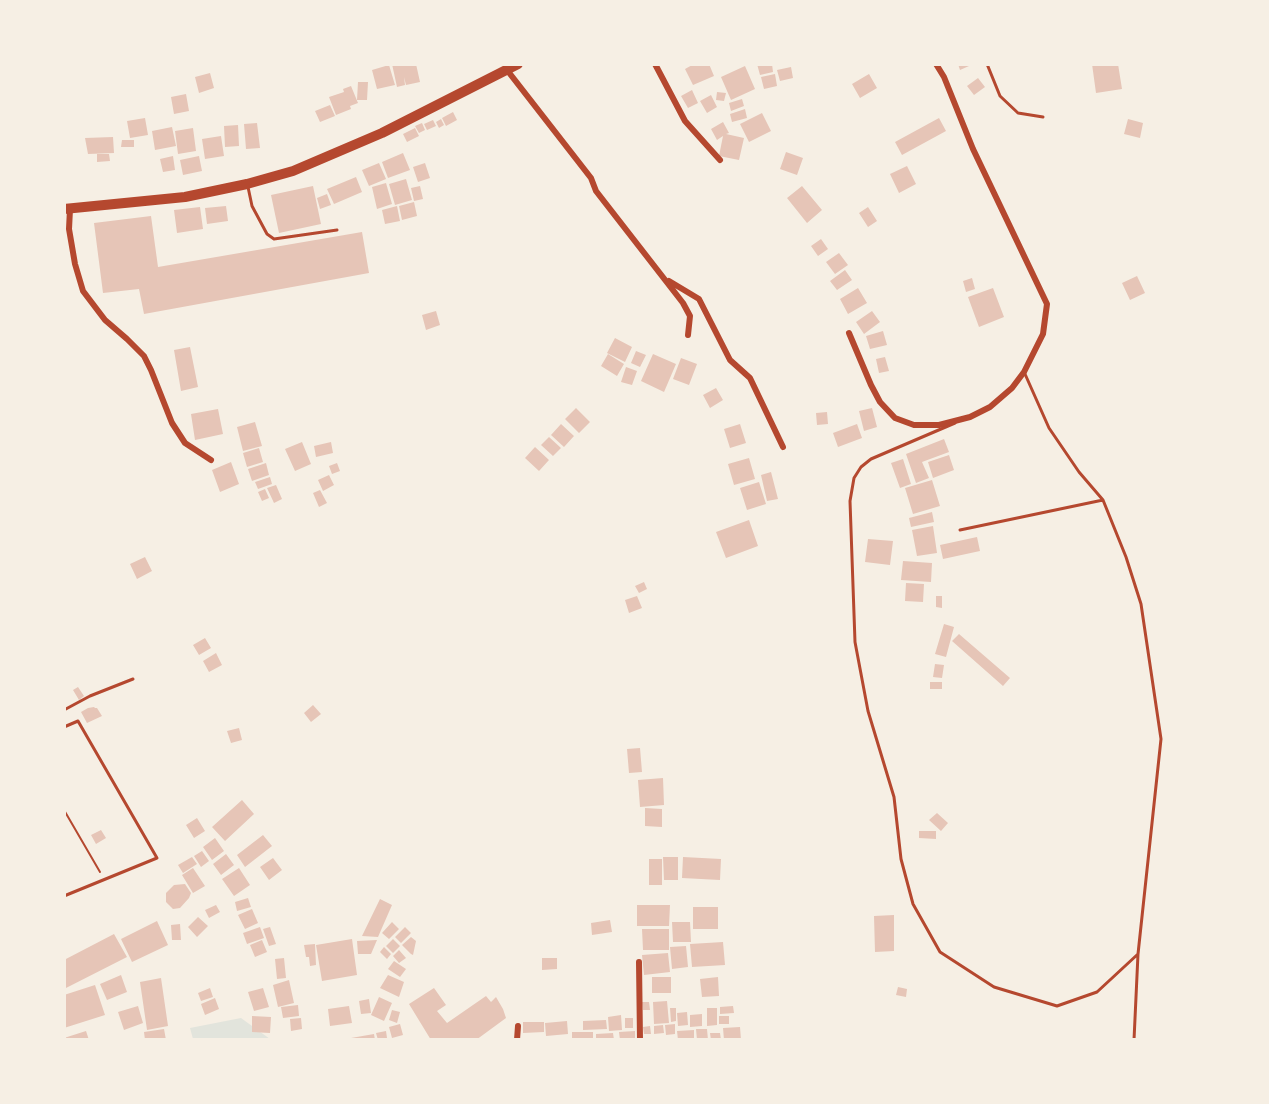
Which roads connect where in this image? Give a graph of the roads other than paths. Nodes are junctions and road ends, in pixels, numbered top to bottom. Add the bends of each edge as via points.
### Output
1 (518, 64) edge
2 (655, 64) edge
3 (936, 64) edge
4 (987, 64) edge
5 (507, 70) junction
6 (1043, 117) dead end
7 (720, 160) dead end
8 (248, 184) junction
9 (67, 209) edge
10 (337, 230) dead end
11 (664, 278) junction
12 (849, 333) dead end
13 (688, 335) dead end
14 (1024, 372) junction
15 (970, 417) junction
16 (783, 447) dead end
17 (211, 460) dead end
18 (1103, 500) junction
19 (960, 530) dead end
20 (133, 679) dead end
21 (64, 710) edge
22 (64, 727) edge
23 (64, 896) edge
24 (1138, 954) junction
25 (639, 962) dead end
26 (518, 1026) dead end
27 (517, 1040) edge
28 (640, 1040) edge
29 (1134, 1040) edge

1 - 5 highway
2 - 7 street via 686,121
3 - 14 street via 1047,304 1043,334
4 - 6 lane via 1000,96 1018,113
5 - 8 highway via 382,133 294,171
5 - 11 street
8 - 9 highway via 185,197
8 - 10 lane via 252,206 267,234 274,239
9 - 17 street via 83,291 105,320 144,356 172,423 185,443
11 - 13 street via 690,316
11 - 16 street via 699,299 730,360 750,378
12 - 15 street via 880,402 895,418 915,425 939,425
14 - 15 street via 990,407
14 - 18 lane via 1049,428
15 - 24 lane via 871,459 854,478 850,501 855,642 868,711 894,797 901,859 913,904 940,952 994,987 1057,1006 1096,992
18 - 19 lane
18 - 24 lane via 1141,604 1161,739
20 - 21 lane
22 - 23 lane via 78,721 157,858
24 - 29 lane
25 - 28 street
26 - 27 street

